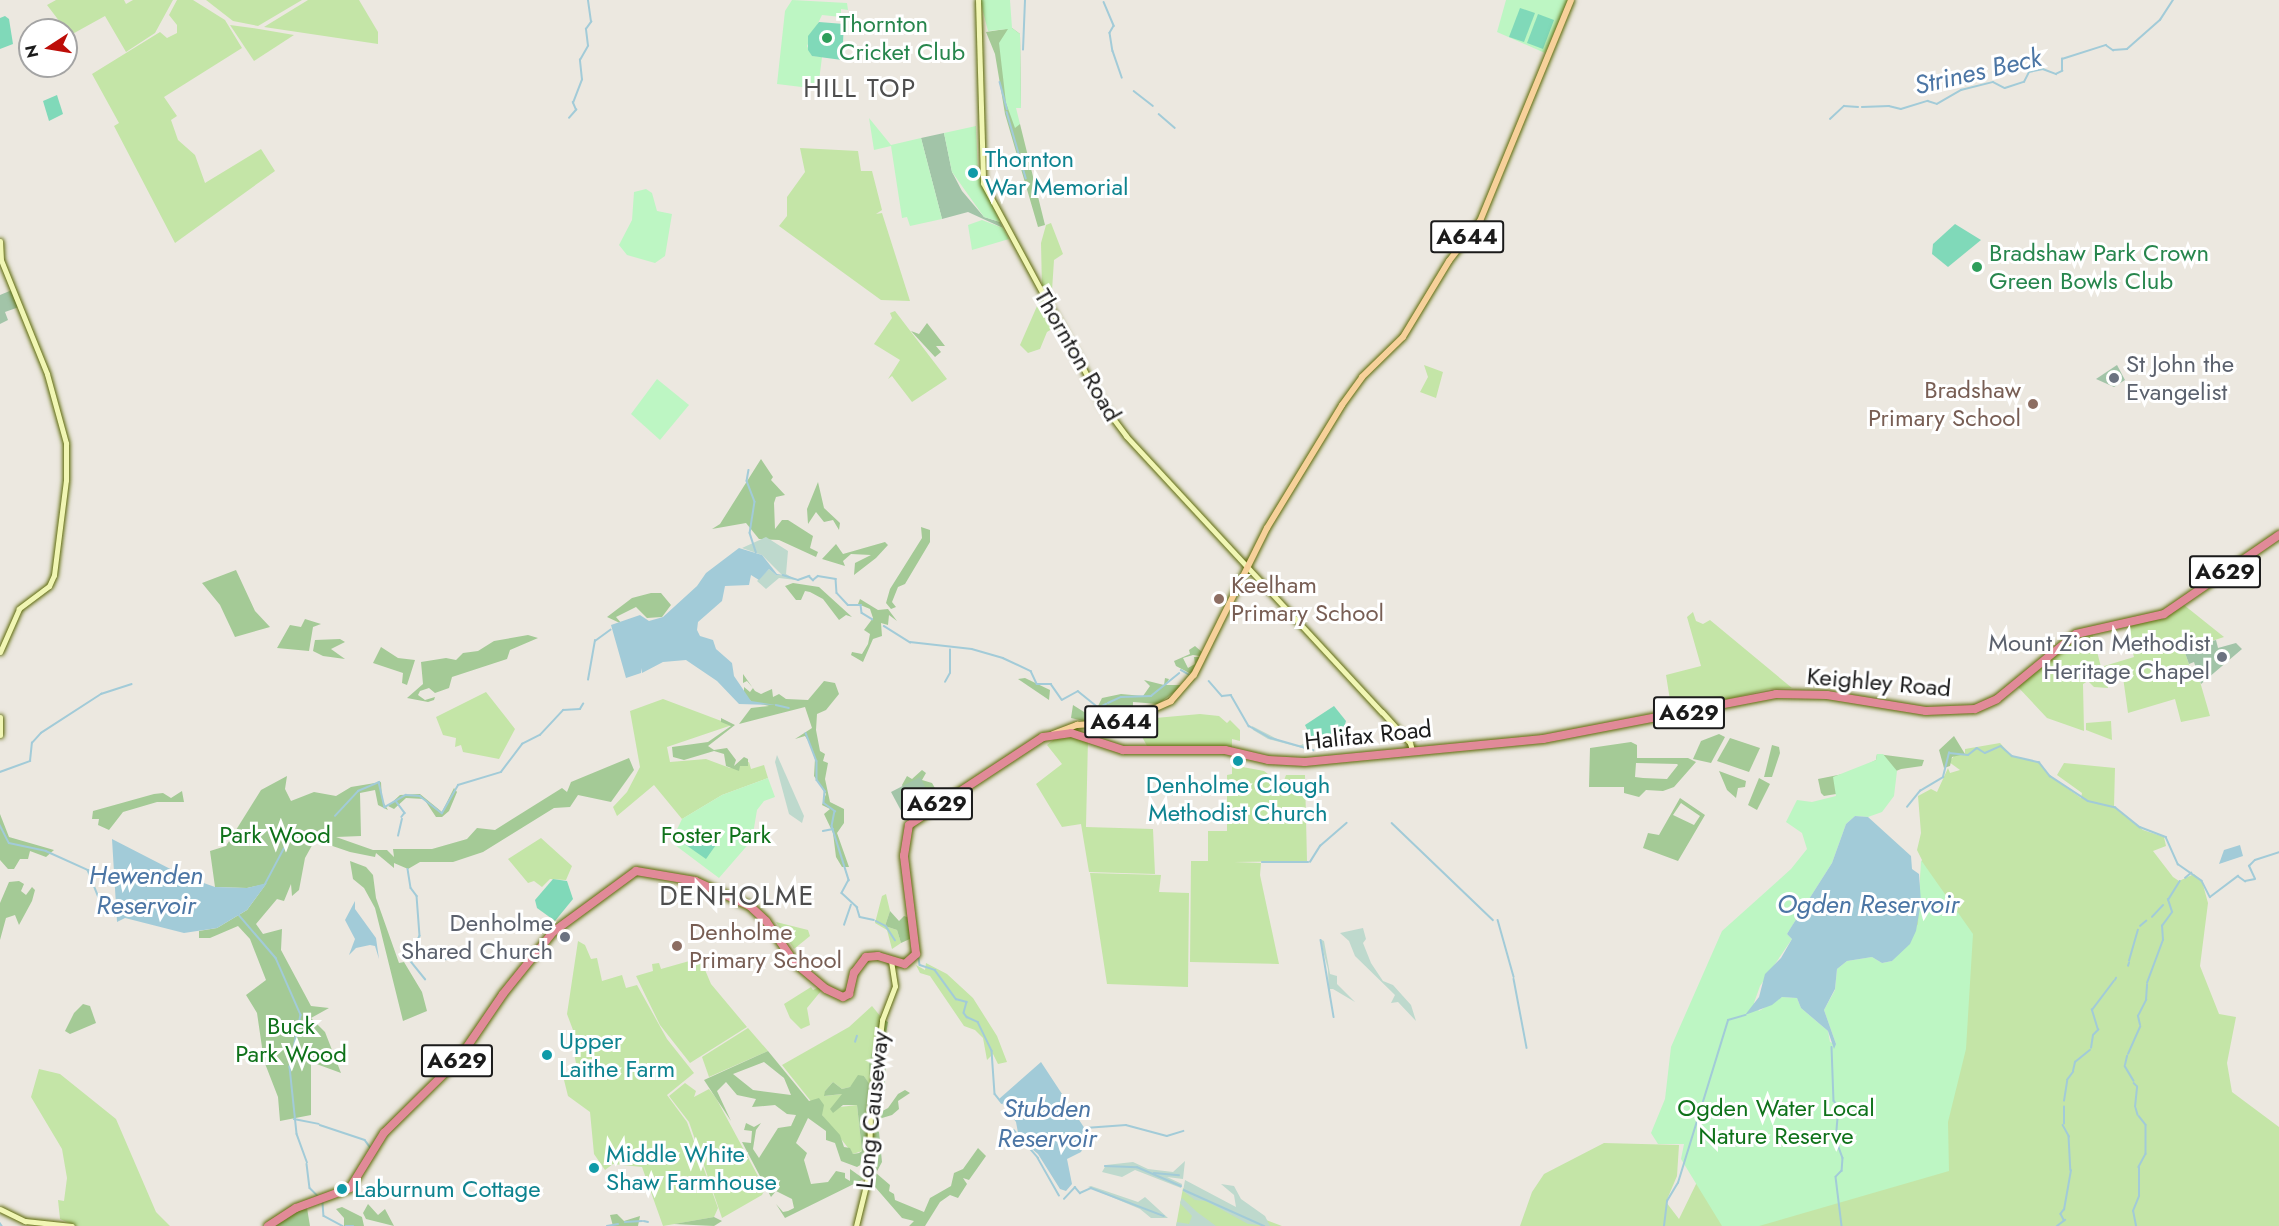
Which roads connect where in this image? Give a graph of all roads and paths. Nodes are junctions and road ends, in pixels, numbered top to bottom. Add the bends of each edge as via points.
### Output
1 (978, 0) edge
2 (1571, 0) edge
3 (0, 241) edge
4 (2279, 535) edge
5 (1250, 569) junction
6 (0, 652) edge
7 (0, 717) edge
8 (1053, 734) junction
9 (0, 735) edge
10 (1550, 737) joint
11 (1412, 750) junction
12 (891, 960) junction
13 (0, 1209) edge
14 (72, 1226) edge
15 (268, 1226) edge
16 (856, 1226) edge

1 - 5 main road, Thornton Road via 982,51 980,161 987,192 1113,420
2 - 5 main road, A644 via 1480,221 1449,261 1403,337 1356,384 1267,528
3 - 6 main road via 1,260 47,374 66,443 66,480 54,575 49,586 19,609
4 - 10 highway, Keighley Road / A629 via 2164,614 2076,634 1986,706 1926,711 1827,695 1782,694
5 - 8 main road, A644 via 1194,675 1171,701 1122,722 1067,727
5 - 11 main road, Thornton Road via 1410,743
7 - 9 main road
8 - 11 highway, Halifax Road / A629 via 1081,735 1123,750 1226,750 1298,762
8 - 12 highway, A629 via 909,825 904,856 917,951 908,963
10 - 11 highway, Halifax Road / A629
12 - 15 highway, A629 via 866,957 854,973 849,994 843,997 826,989 787,954 766,921 750,906 710,885 667,874 633,873 560,925 502,994 458,1060 384,1133 351,1188 328,1200 296,1209
12 - 16 main road, Long Causeway via 895,986 882,1020 870,1117 869,1173
13 - 14 main road via 25,1221

